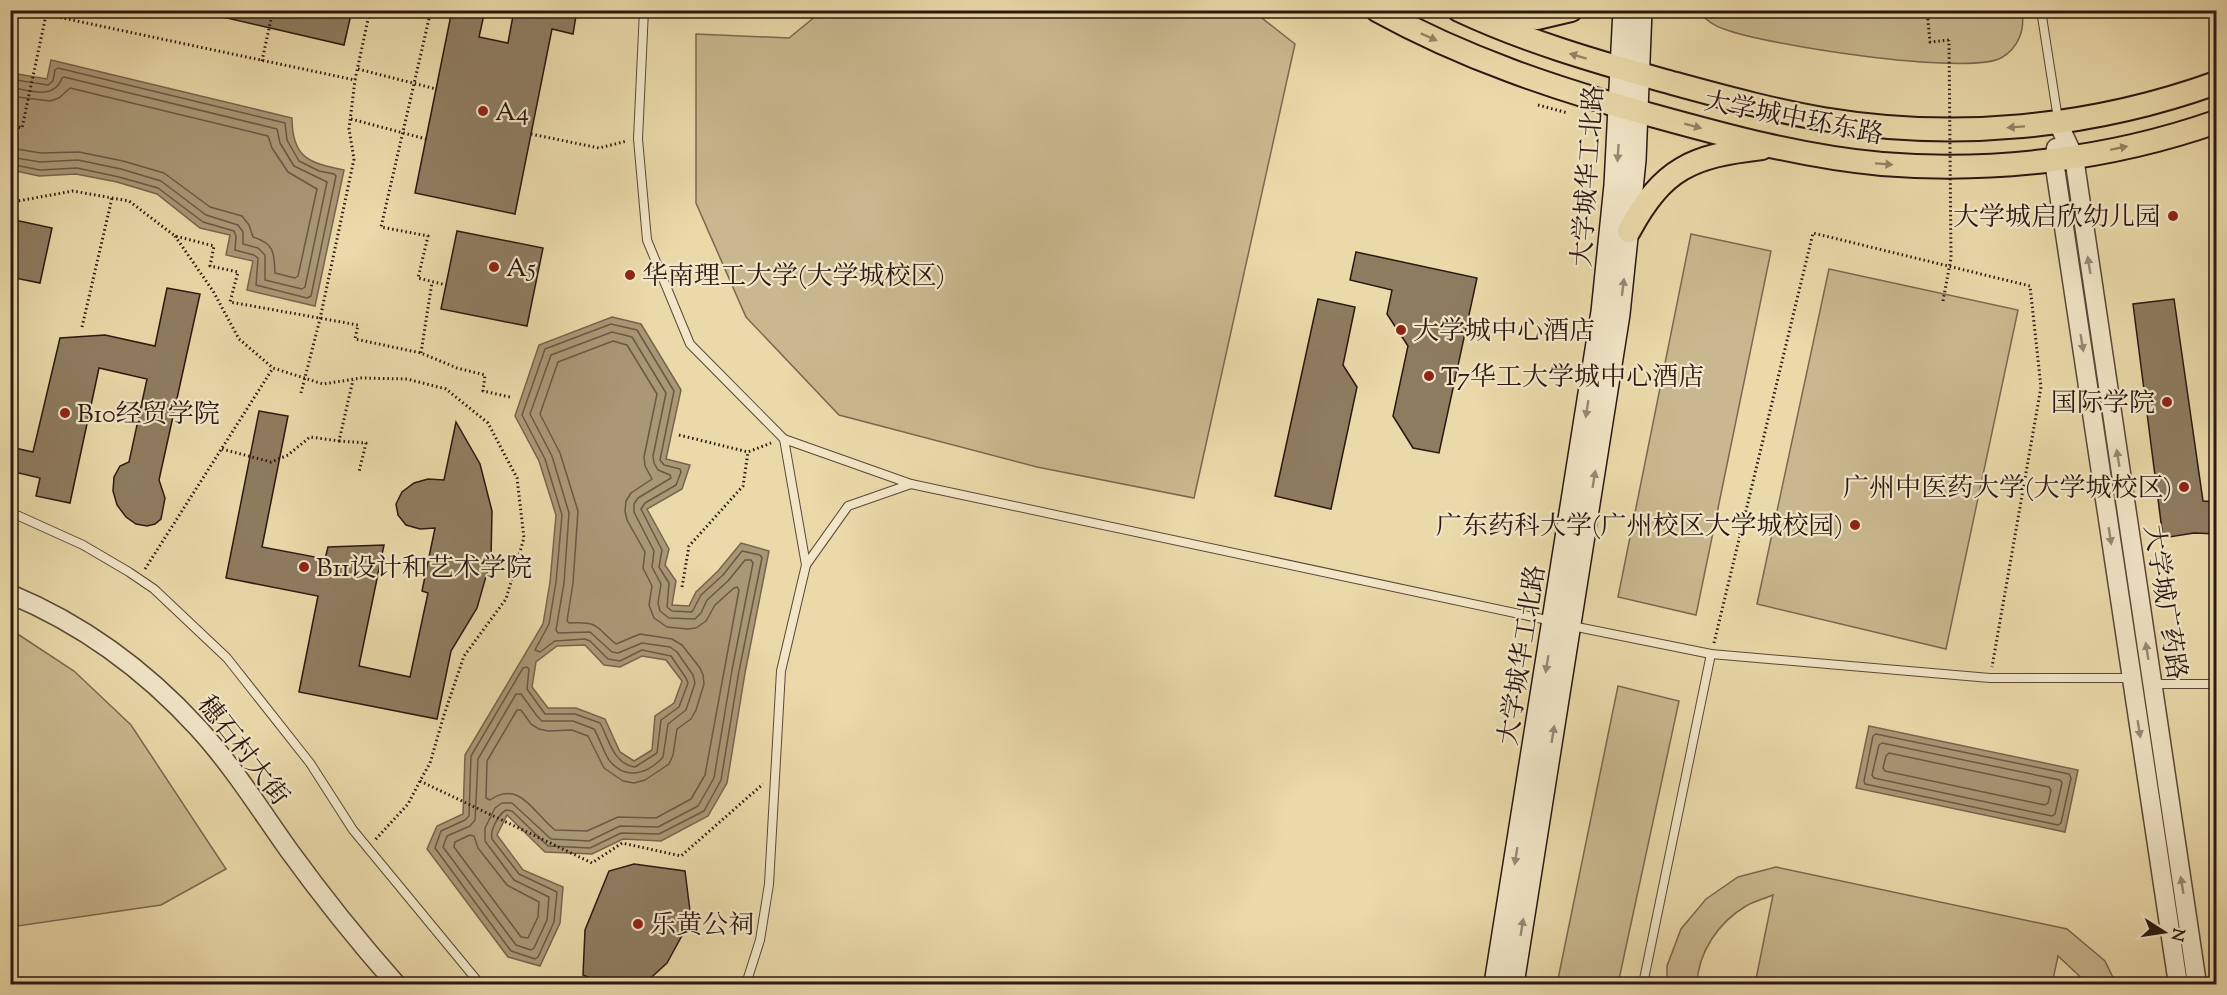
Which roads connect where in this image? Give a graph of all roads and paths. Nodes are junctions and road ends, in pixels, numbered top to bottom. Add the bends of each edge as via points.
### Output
1 (25, 10) edge
2 (273, 10) edge
3 (370, 10) edge
4 (431, 10) edge
5 (644, 10) edge
6 (1377, 10) edge
7 (1571, 10) edge
8 (1624, 10) edge
9 (1641, 10) edge
10 (1927, 10) edge
11 (2041, 10) edge
12 (34, 11) edge
13 (1462, 12) edge
14 (46, 15) junction
15 (262, 61) junction
16 (358, 69) junction
17 (1630, 72) junction
18 (355, 80) junction
19 (2217, 83) edge
20 (436, 89) dead end
21 (1629, 109) junction
22 (351, 119) junction
23 (2217, 122) edge
24 (2058, 123) junction
25 (10, 125) edge
26 (531, 134) dead end
27 (426, 139) dead end
28 (638, 139) junction
29 (1774, 146) junction
30 (2064, 159) junction
31 (112, 198) junction
32 (10, 199) edge
33 (1629, 231) junction
34 (175, 236) junction
35 (432, 282) junction
36 (446, 285) dead end
37 (1943, 301) dead end
38 (320, 319) junction
39 (82, 327) dead end
40 (421, 352) junction
41 (273, 368) junction
42 (304, 379) junction
43 (353, 380) junction
44 (301, 393) dead end
45 (510, 397) dead end
46 (679, 435) dead end
47 (784, 439) junction
48 (339, 441) junction
49 (222, 449) junction
50 (748, 452) junction
51 (359, 472) dead end
52 (911, 484) junction
53 (10, 512) edge
54 (806, 565) junction
55 (141, 576) dead end
56 (682, 587) dead end
57 (10, 594) edge
58 (1562, 624) junction
59 (1711, 654) junction
60 (1990, 678) junction
61 (2152, 684) junction
62 (2217, 684) edge
63 (776, 773) junction
64 (420, 781) junction
65 (368, 848) junction
66 (396, 984) edge
67 (480, 984) edge
68 (746, 984) edge
69 (1495, 984) edge
70 (1513, 984) edge
71 (1642, 984) edge
72 (2178, 984) edge
73 (2197, 984) edge

1 - 12 path
2 - 15 path
3 - 16 path
4 - 35 path via 381,227 428,236 418,278
5 - 28 lane
6 -> 21 main road, 大学城中环东路 via 1498,67
7 - 13 main road via 1537,18
8 - 17 main road, 大学城华工北路
9 - 17 main road, 大学城华工北路
10 - 37 path, bridge via 1930,42 1948,40 1951,258
11 - 24 lane, 大学城广药路
12 - 14 path
17 -> 13 main road, 大学城中环东路 via 1542,44
14 - 15 path
14 - 25 path via 22,128
15 - 18 path
16 - 18 path
16 - 20 path, bridge
17 - 21 main road, 大学城华工北路
24 -> 17 main road, 大学城中环东路 via 1960,130 1875,126 1799,115
18 - 22 path
19 - 24 main road, 大学城中环东路 via 2160,101
21 -> 29 main road, 大学城中环东路
21 - 33 main road, 大学城华工北路
21 -> 58 main road, 大学城华工北路 via 1616,185
22 - 27 path, bridge
22 - 38 path via 354,159
30 -> 23 main road, 大学城中环东路 via 2149,142
24 - 30 street, 大学城广药路
26 - 28 path via 599,148
28 - 47 lane via 647,240 690,344
29 -> 30 main road, 大学城中环东路 via 1881,164 1983,166
29 - 33 main road via 1727,153 1684,167 1655,190
61 -> 30 street, 大学城广药路
30 -> 72 street, 大学城广药路
31 - 32 path via 73,191
31 - 34 path via 129,201
31 - 39 path
58 -> 33 main road, 大学城华工北路 via 1616,334
34 - 38 path via 214,246 210,266 238,272 230,302
34 - 41 path via 213,291 239,339
35 - 36 path
35 - 40 path
38 - 40 path via 358,325 355,339
38 - 42 path
40 - 45 path via 485,375 483,391
41 - 42 path
41 - 49 path
42 - 43 path via 323,384
42 - 44 path
43 - 48 path
43 - 64 path via 407,379 446,389 488,423 517,478 524,538 506,598 464,656 430,763
46 - 50 path
47 - 50 path
47 - 52 lane
47 - 54 lane
48 - 49 path via 310,437 288,455 271,462
48 - 51 path via 366,443
49 - 55 path
50 - 56 path via 743,486 689,546
52 - 54 lane via 848,506
52 - 58 lane
53 - 65 lane via 83,545 154,589 227,658 310,763
54 - 63 lane via 781,671
57 - 66 street, 穗石村大街 via 104,645 179,708 217,749 338,916
58 - 59 lane
58 -> 69 main road, 大学城华工北路
70 -> 58 main road, 大学城华工北路
59 - 60 lane
59 - 60 path via 1813,233 2030,286 2041,387
59 - 71 lane
60 - 61 lane via 2123,678
61 - 62 lane
73 -> 61 street, 大学城广药路
63 - 64 path via 681,856 622,843 592,863
63 - 68 lane via 769,884
64 - 65 path via 408,804
65 - 67 lane

